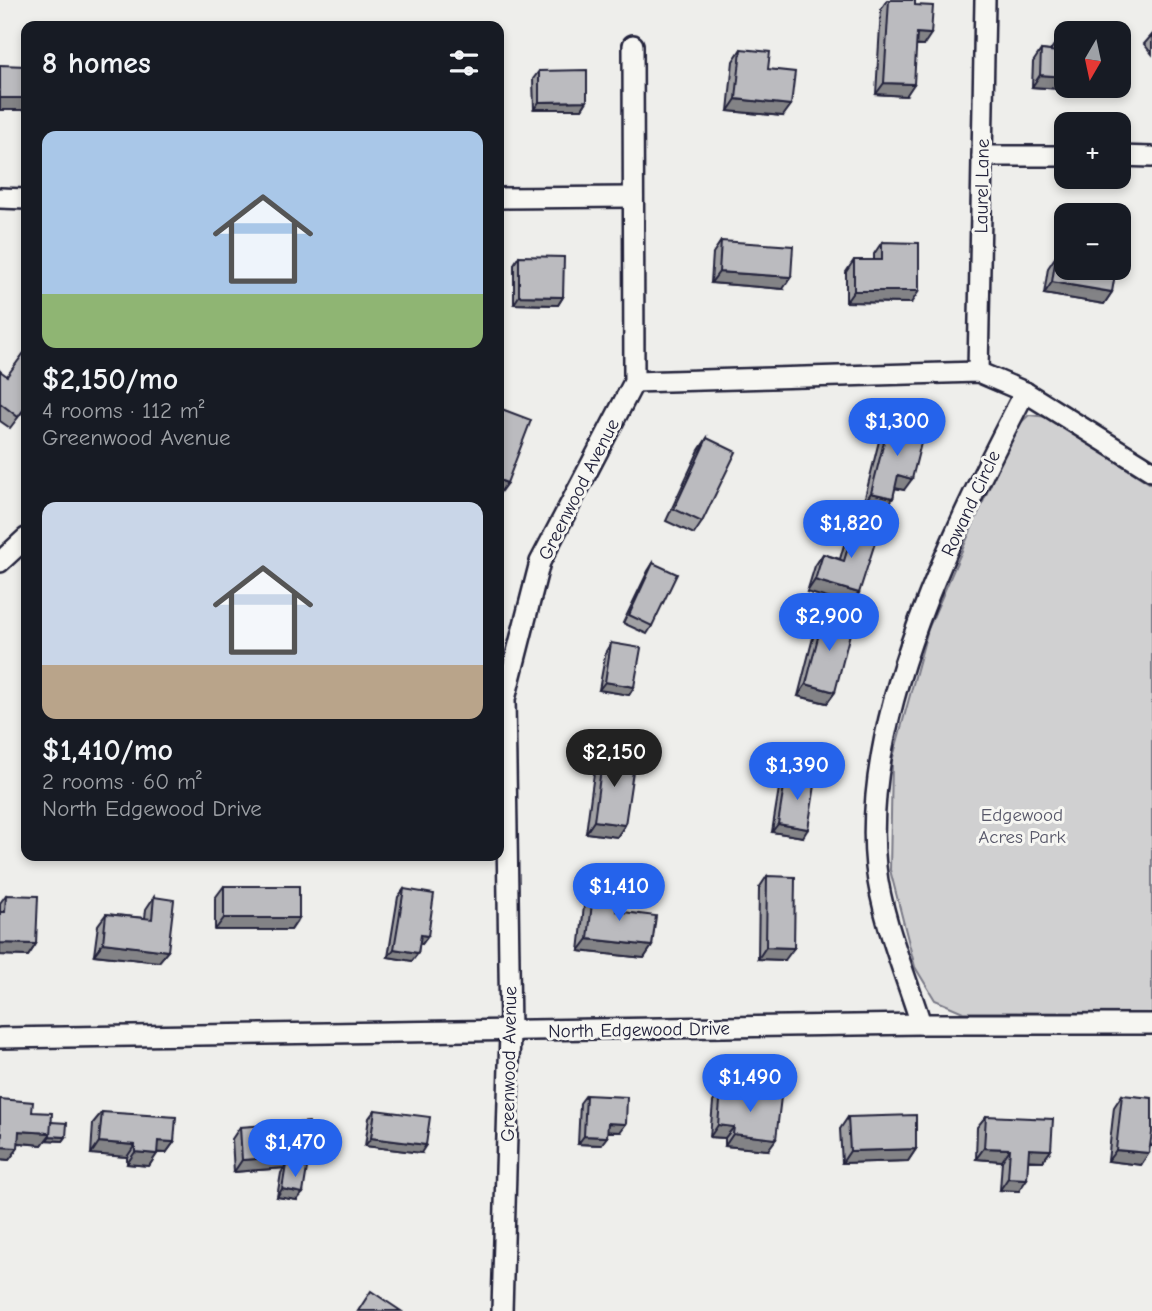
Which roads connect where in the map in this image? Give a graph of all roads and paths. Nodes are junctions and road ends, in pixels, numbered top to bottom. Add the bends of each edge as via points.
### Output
1 (985, 0) edge
2 (632, 45) dead end
3 (982, 156) junction
4 (1054, 156) edge
5 (1131, 156) edge
6 (1152, 157) edge
7 (633, 197) junction
8 (0, 198) edge
9 (504, 198) edge
10 (21, 199) edge
11 (978, 373) junction
12 (634, 382) junction
13 (1025, 392) junction
14 (1152, 471) edge
15 (21, 543) edge
16 (0, 562) edge
17 (921, 1024) junction
18 (1152, 1024) edge
19 (510, 1031) junction
20 (0, 1038) edge
21 (502, 1311) edge

1 - 3 street, Laurel Lane
2 - 7 street, Greenwood Avenue
3 - 4 street
3 - 11 street, Laurel Lane
5 - 6 street
7 - 9 street
7 - 12 street, Greenwood Avenue
8 - 10 street
11 - 12 street
11 - 13 street
12 - 19 street, Greenwood Avenue via 540,562 505,699
13 - 14 street
13 - 17 street, Rowand Circle via 920,615 892,710 875,798 876,866 884,909
15 - 16 street
17 - 18 street, North Edgewood Drive
17 - 19 street, North Edgewood Drive
19 - 20 street, North Edgewood Drive
19 - 21 street, Greenwood Avenue

